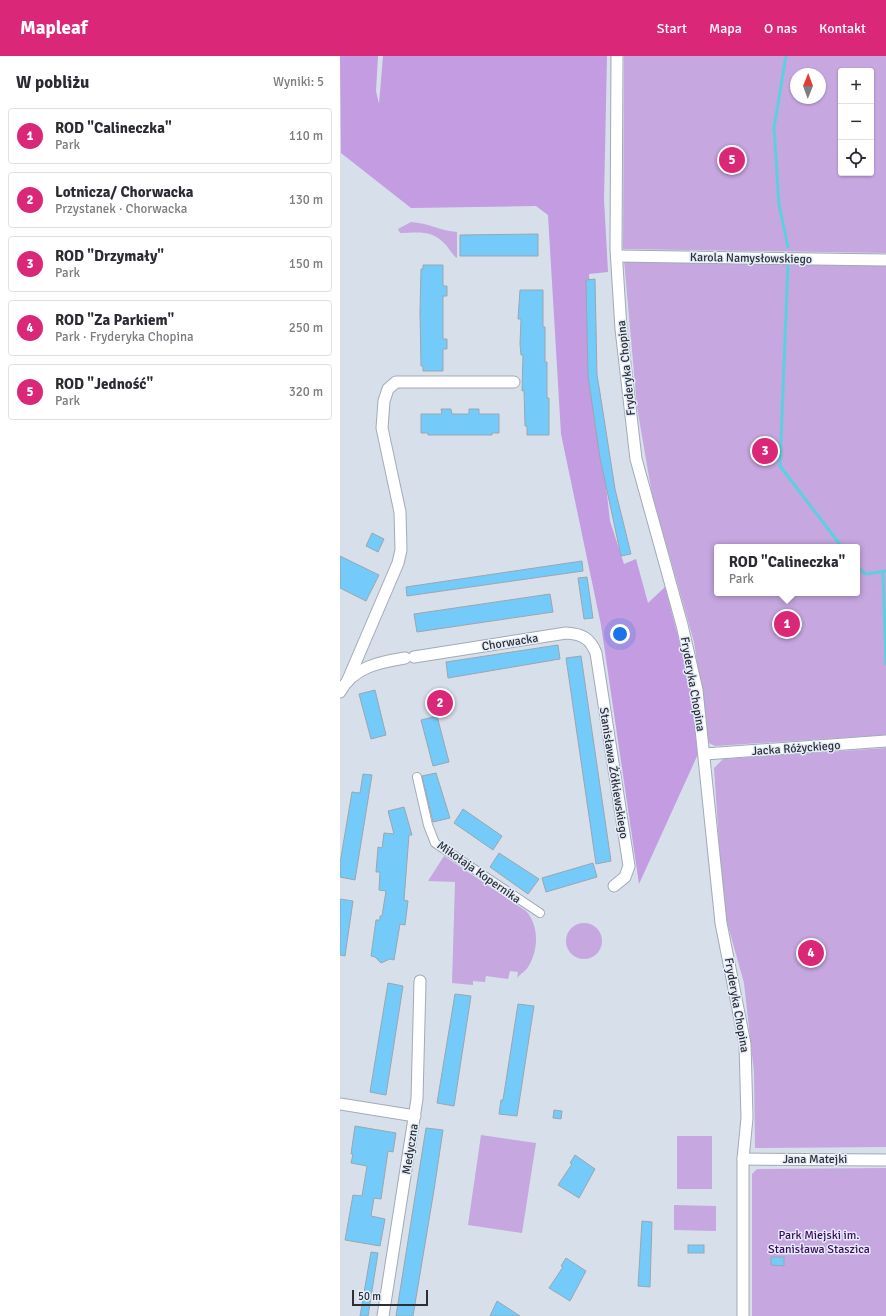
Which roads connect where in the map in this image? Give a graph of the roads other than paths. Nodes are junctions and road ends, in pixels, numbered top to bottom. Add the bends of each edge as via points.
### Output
1 (617, 56) edge
2 (617, 256) junction
3 (886, 260) edge
4 (514, 382) dead end
5 (596, 653) joint
6 (347, 682) junction
7 (340, 692) edge
8 (886, 741) edge
9 (705, 754) junction
10 (418, 777) dead end
11 (614, 886) dead end
12 (540, 913) dead end
13 (420, 981) dead end
14 (340, 1104) edge
15 (415, 1116) junction
16 (743, 1159) junction
17 (886, 1160) edge
18 (383, 1316) edge
19 (743, 1316) edge

1 - 2 street, Fryderyka Chopina
2 - 3 street, Karola Namysłowskiego
2 - 9 street, Fryderyka Chopina via 621,329 636,459 691,659
4 - 6 street via 396,382 388,389 382,428 400,512 400,550 396,571
5 - 6 street, Chorwacka via 587,638 566,633 368,666
5 - 11 street, Stanisława Żółkiewskiego via 629,866 626,877
6 - 7 street
8 - 9 street, Jacka Różyckiego
9 - 16 street, Fryderyka Chopina via 721,923 746,1048 747,1118
10 - 12 street, Mikołaja Kopernika via 428,825 435,843
13 - 15 street, Medyczna
14 - 15 street
15 - 18 street, Medyczna
16 - 17 street, Jana Matejki
16 - 19 street, Fryderyka Chopina

